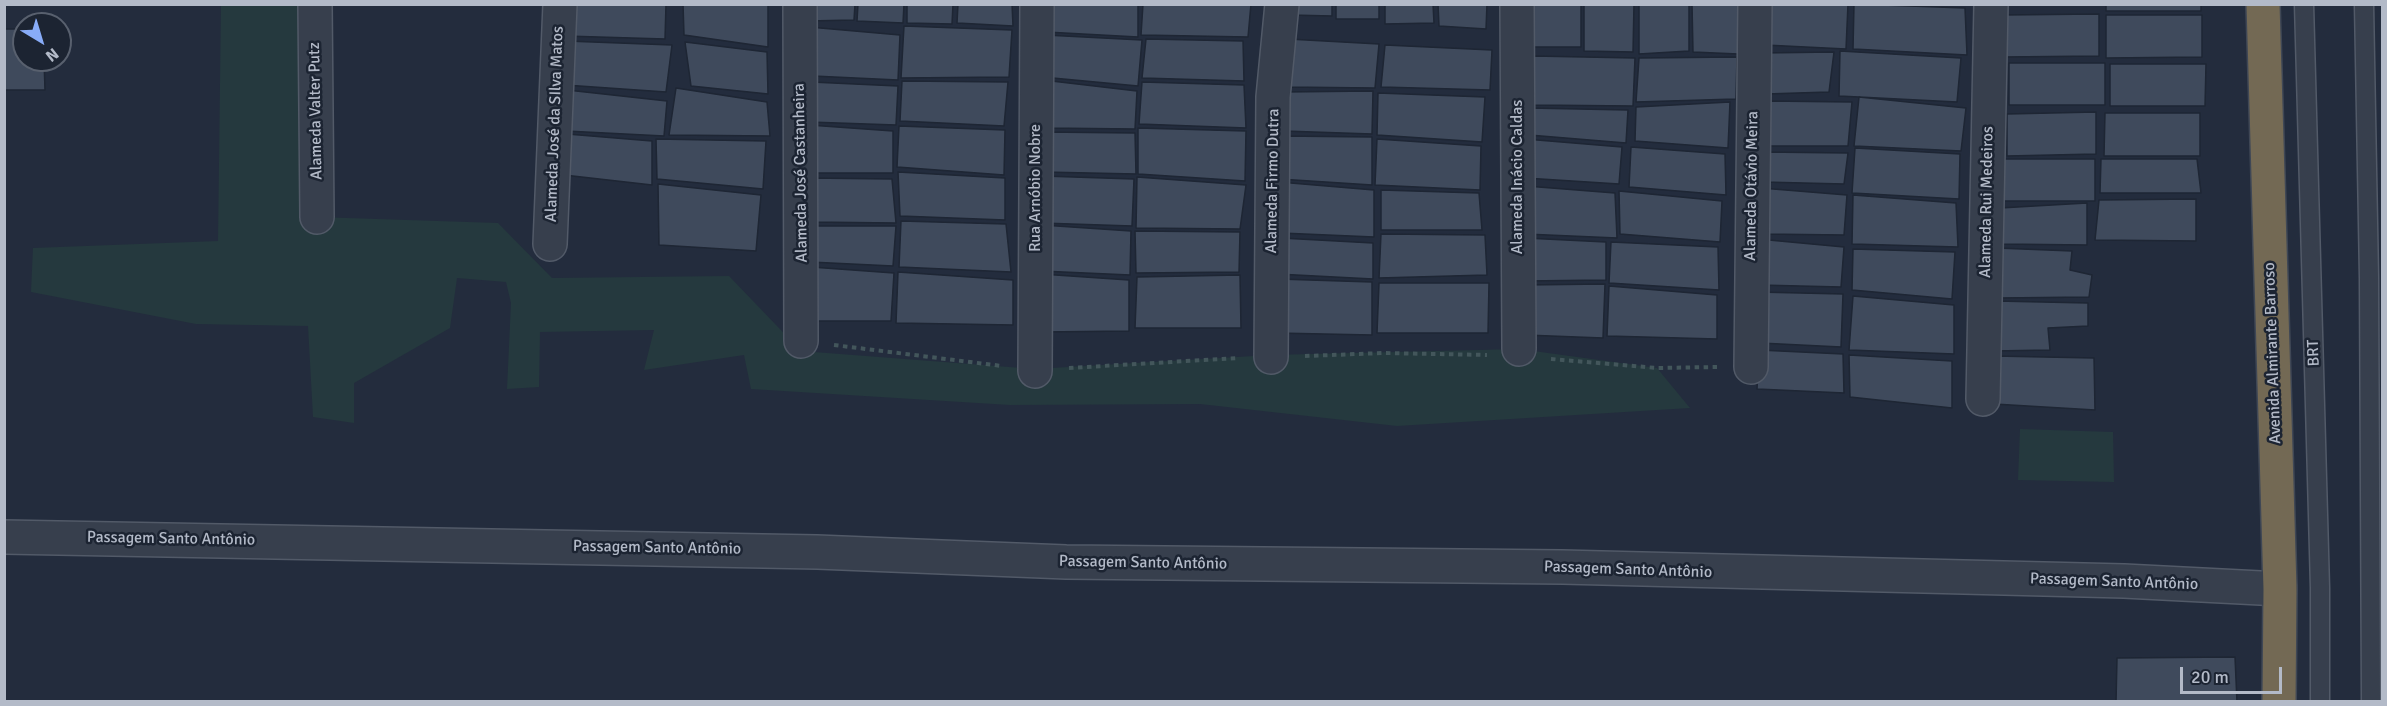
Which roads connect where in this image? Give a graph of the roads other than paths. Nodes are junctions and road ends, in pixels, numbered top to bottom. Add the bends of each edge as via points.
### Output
1 (315, 4) edge
2 (560, 4) edge
3 (800, 4) edge
4 (1037, 4) edge
5 (1282, 4) edge
6 (1517, 4) edge
7 (1755, 4) edge
8 (1991, 4) edge
9 (2263, 4) edge
10 (2304, 4) edge
11 (2364, 4) edge
12 (317, 217) dead end
13 (550, 244) dead end
14 (801, 341) road end
15 (1518, 354) road end
16 (1271, 357) road end
17 (1751, 367) road end
18 (1035, 371) road end
19 (1983, 399) dead end
20 (4, 537) edge
21 (2280, 589) junction
22 (2279, 702) edge
23 (2320, 702) edge
24 (2371, 702) edge

1 - 12 street, Alameda Valter Putz
2 - 13 street, Alameda José da SIlva Matos
3 - 14 street, Alameda José Castanheira
4 - 18 street, Rua Arnóbio Nobre
5 - 16 street, Alameda Firmo Dutra via 1273,97
6 - 15 street, Alameda Inácio Caldas
7 - 17 street, Alameda Otávio Meira
8 - 19 street, Alameda Rui Medeiros
9 - 21 highway, Avenida Almirante Barroso
10 - 23 lane, BRT
11 - 24 lane
20 - 21 street, Passagem Santo Antônio via 794,551 1066,562 1562,567 2124,581
21 - 22 highway, Avenida Almirante Barroso

